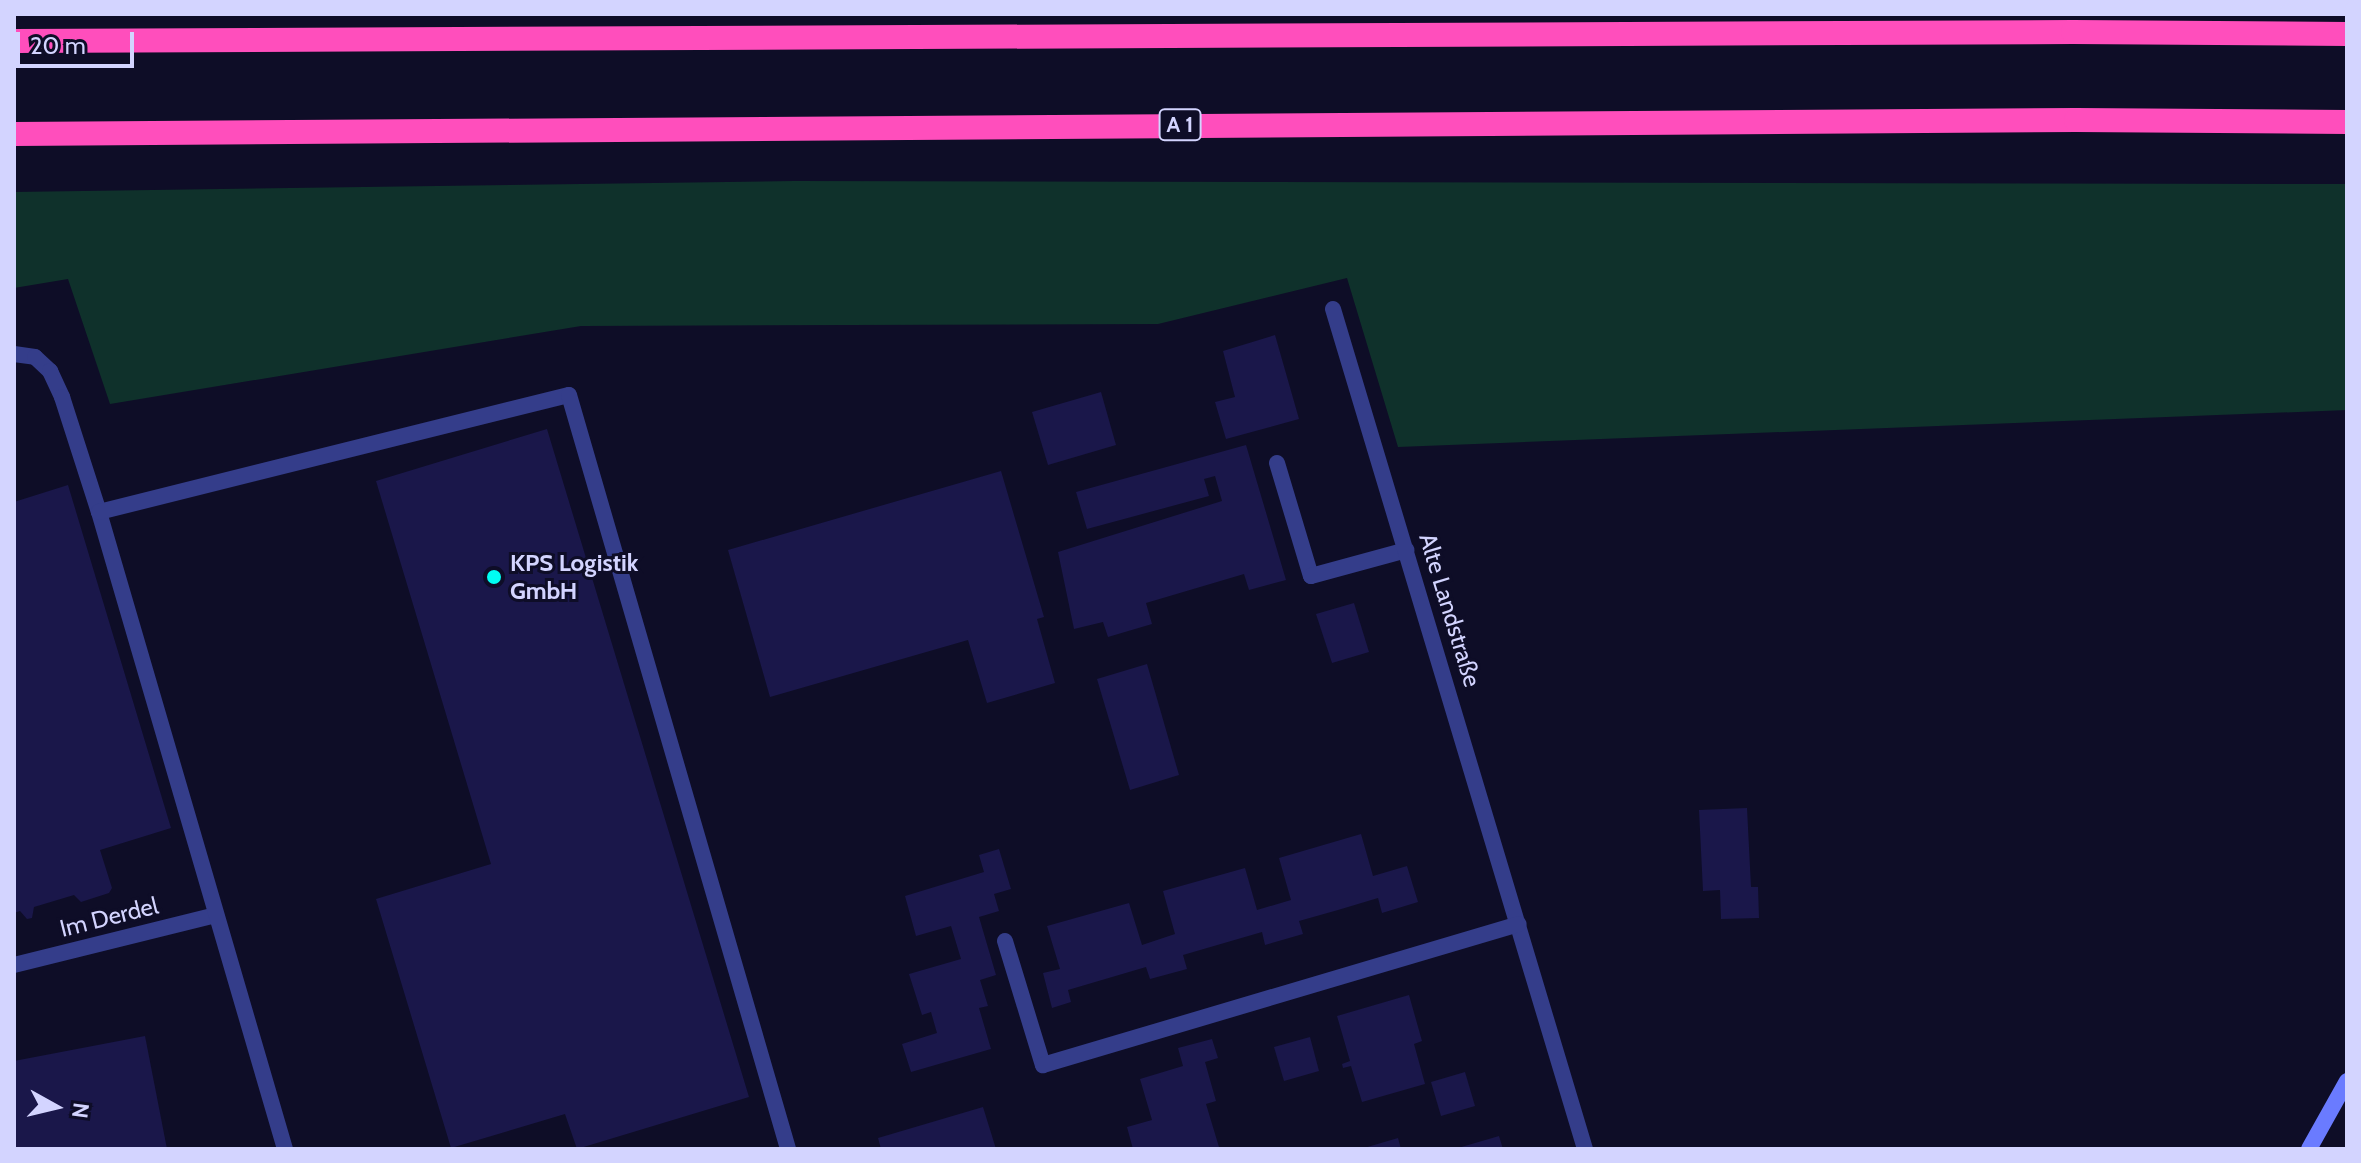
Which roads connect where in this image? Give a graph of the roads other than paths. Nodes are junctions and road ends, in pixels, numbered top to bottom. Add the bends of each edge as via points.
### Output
1 (2347, 34) edge
2 (14, 41) edge
3 (2347, 122) edge
4 (14, 134) edge
5 (1333, 309) dead end
6 (14, 354) edge
7 (1277, 463) dead end
8 (99, 512) junction
9 (1407, 550) junction
10 (216, 915) junction
11 (1519, 924) junction
12 (1005, 941) dead end
13 (14, 965) edge
14 (2347, 1081) edge
15 (285, 1149) edge
16 (788, 1149) edge
17 (1585, 1149) edge
18 (2309, 1149) edge

1 - 2 highway
3 - 4 highway, A 1
5 - 9 street, Alte Landstraße
6 - 8 street via 35,357 50,371
7 - 9 street via 1311,576
8 - 10 street
8 - 16 street via 569,395
9 - 11 street, Alte Landstraße
10 - 13 street, Im Derdel
10 - 15 street
11 - 12 street via 1043,1065
11 - 17 street, Alte Landstraße
14 - 18 main road

